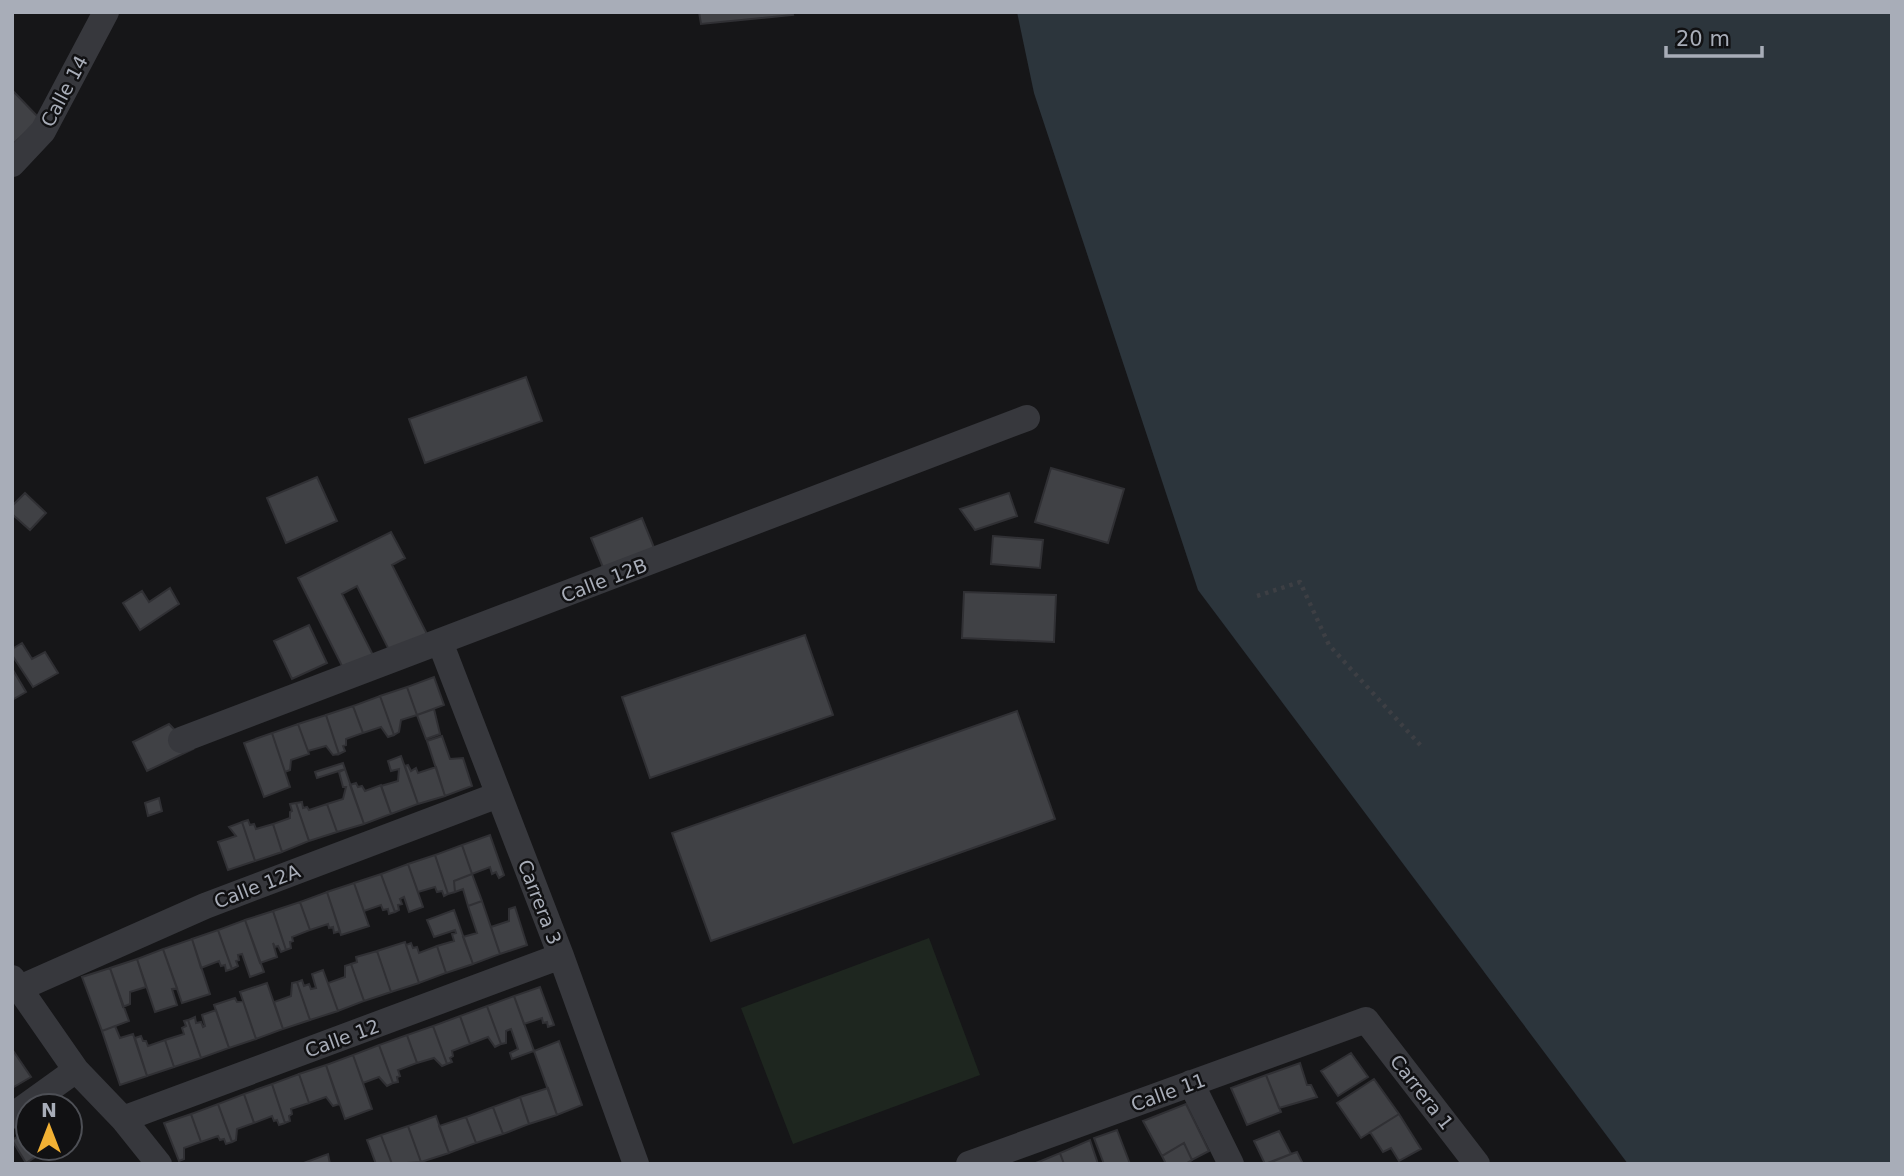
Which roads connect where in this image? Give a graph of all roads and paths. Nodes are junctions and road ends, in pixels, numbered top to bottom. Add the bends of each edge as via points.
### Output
1 (106, 12) edge
2 (12, 164) edge
3 (1027, 418) dead end
4 (1258, 596) dead end
5 (440, 642) junction
6 (181, 740) dead end
7 (1422, 747) dead end
8 (498, 795) junction
9 (561, 956) junction
10 (16, 983) edge
11 (1366, 1020) joint
12 (76, 1070) junction
13 (1191, 1083) junction
14 (12, 1116) edge
15 (123, 1119) junction
16 (159, 1164) edge
17 (636, 1164) edge
18 (969, 1164) edge
19 (1231, 1164) edge
20 (1477, 1164) edge

1 - 2 street, Calle 14 via 43,131
3 - 5 street, Calle 12B
4 - 7 path via 1300,582 1329,645
5 - 6 street, Calle 12B
5 - 8 street, Carrera 3
8 - 9 street, Carrera 3
8 - 10 street, Calle 12A
9 - 15 street, Calle 12
9 - 17 street, Carrera 3
10 - 12 street
11 - 13 street, Calle 11
11 - 20 street, Carrera 1
12 - 14 street
12 - 15 street
13 - 18 street, Calle 11
13 - 19 street
15 - 16 street

